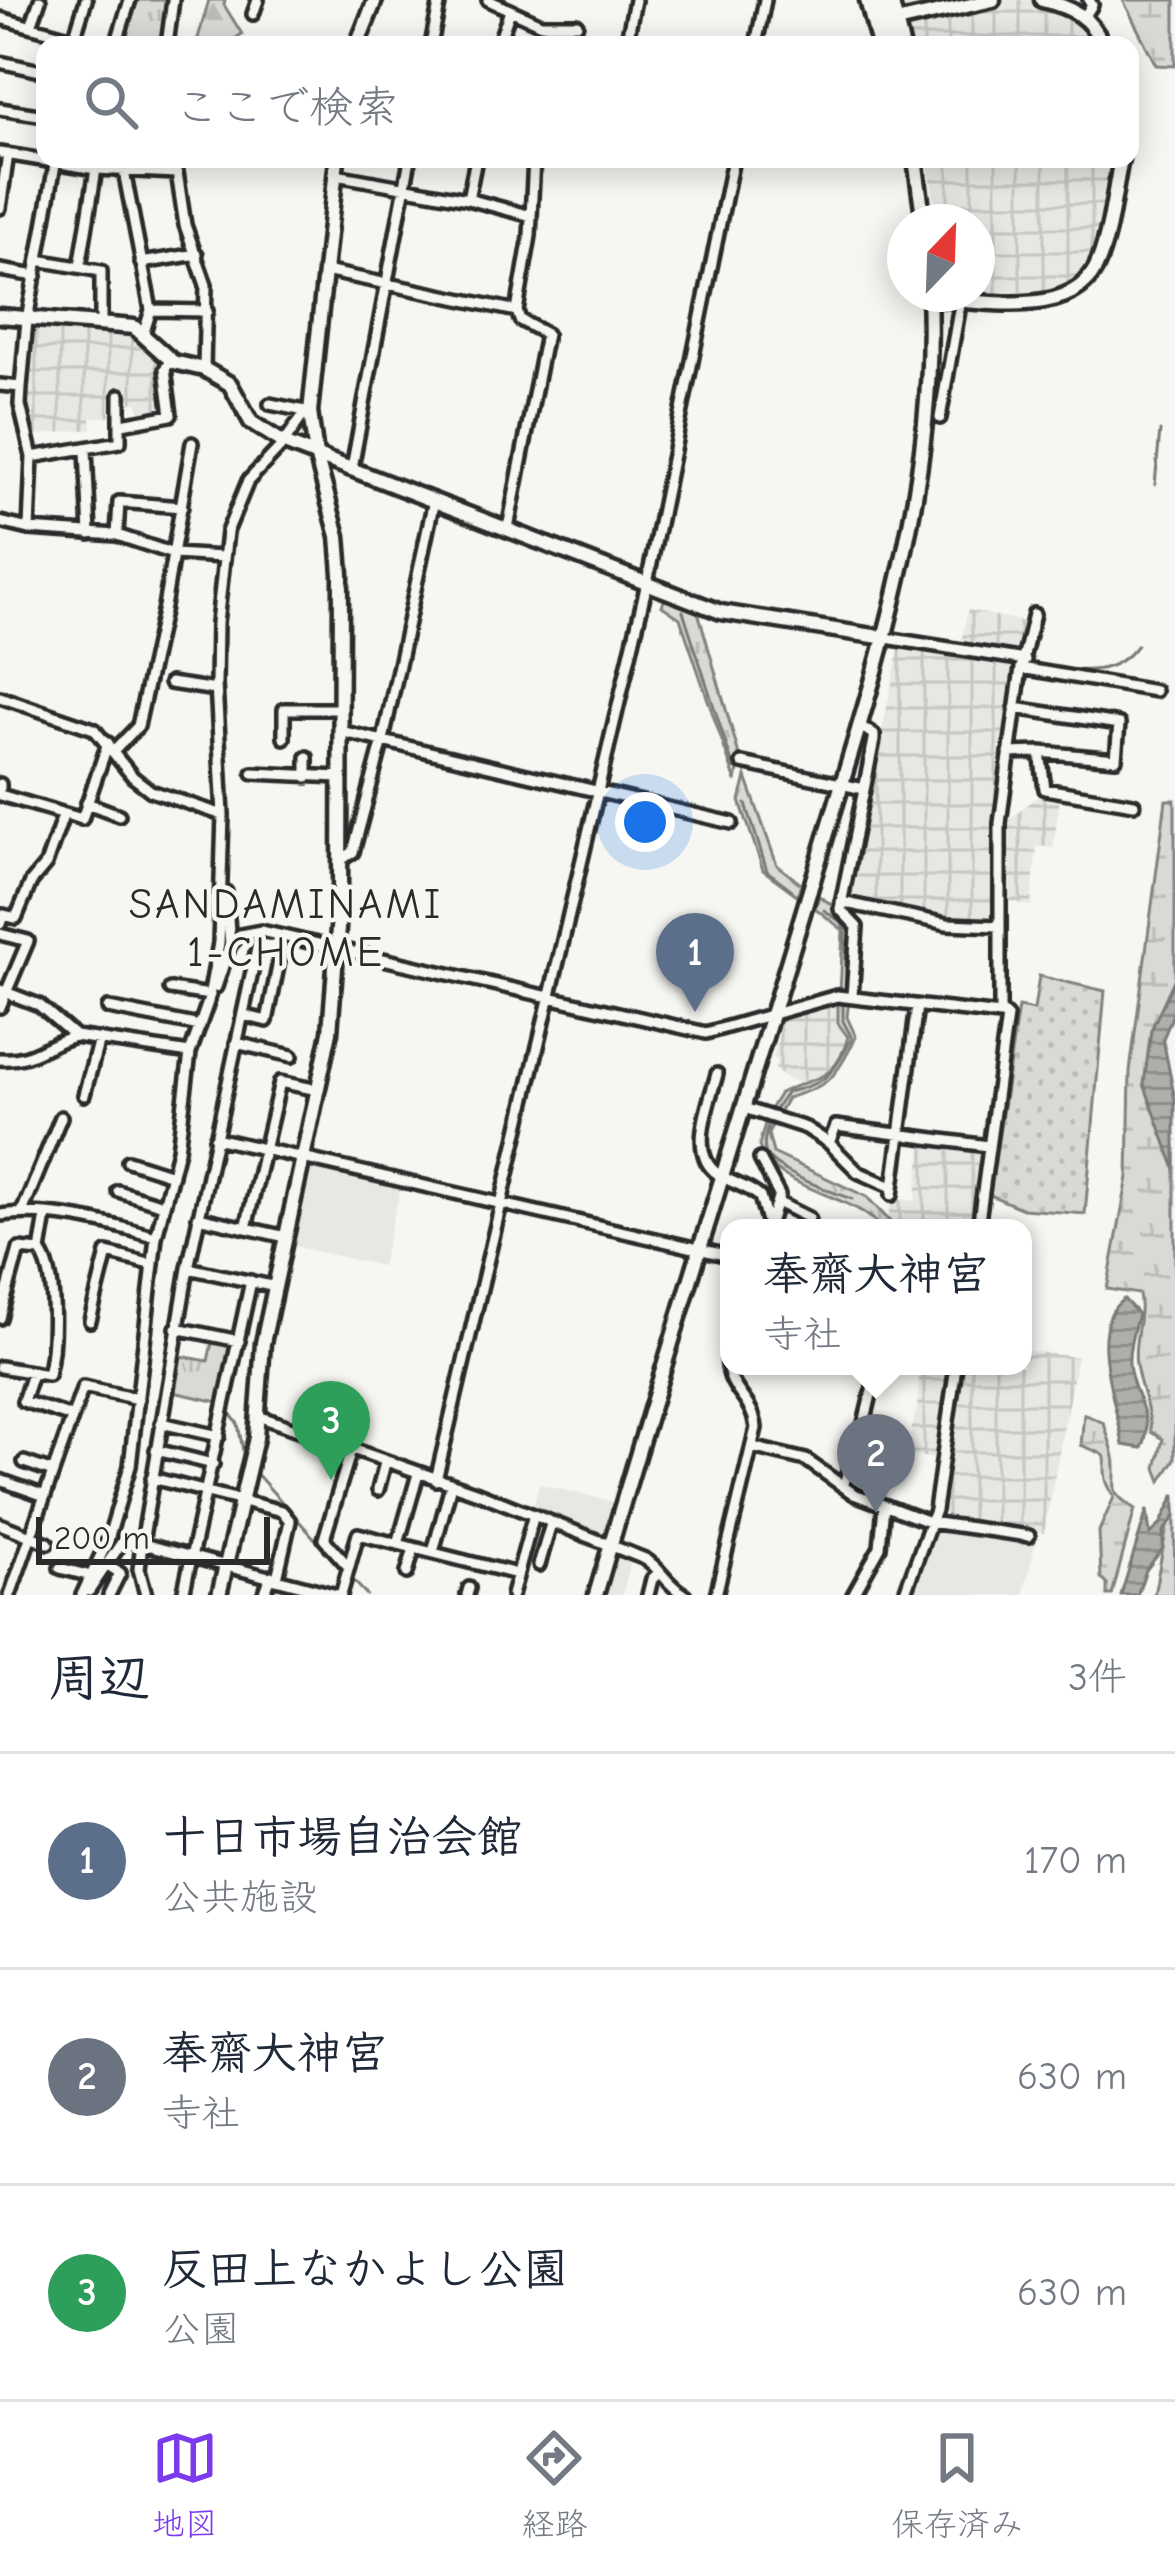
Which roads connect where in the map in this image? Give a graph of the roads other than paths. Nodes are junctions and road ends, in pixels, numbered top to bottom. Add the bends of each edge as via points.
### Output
1 (40, 0) edge
2 (86, 0) edge
3 (130, 0) edge
4 (172, 0) edge
5 (258, 0) edge
6 (375, 0) edge
7 (440, 0) edge
8 (488, 0) edge
9 (635, 0) edge
10 (765, 0) edge
11 (867, 0) edge
12 (879, 0) edge
13 (891, 0) edge
14 (992, 0) edge
15 (1042, 0) edge
16 (1089, 0) edge
17 (510, 6) edge
18 (253, 14) dead end
19 (1084, 17) junction
20 (0, 18) edge
21 (896, 22) junction
22 (577, 23) dead end
23 (31, 26) junction
24 (58, 36) edge
25 (74, 36) edge
26 (119, 36) edge
27 (168, 36) edge
28 (361, 36) edge
29 (433, 36) edge
30 (501, 36) edge
31 (628, 36) edge
32 (758, 36) edge
33 (883, 36) edge
34 (885, 36) edge
35 (900, 36) edge
36 (1097, 36) edge
37 (0, 62) edge
38 (36, 70) edge
39 (0, 109) edge
40 (36, 115) edge
41 (4, 154) edge
42 (36, 158) edge
43 (55, 168) edge
44 (92, 168) edge
45 (176, 168) edge
46 (337, 168) edge
47 (408, 168) edge
48 (474, 168) edge
49 (533, 168) edge
50 (731, 168) edge
51 (916, 168) edge
52 (1119, 168) edge
53 (96, 169) junction
54 (124, 171) junction
55 (176, 173) junction
56 (336, 175) junction
57 (404, 188) junction
58 (468, 200) junction
59 (921, 204) edge
60 (0, 208) edge
61 (531, 216) junction
62 (197, 254) junction
63 (38, 260) junction
64 (141, 263) junction
65 (80, 267) junction
66 (0, 270) edge
67 (325, 271) junction
68 (36, 276) junction
69 (386, 284) junction
70 (995, 300) edge
71 (151, 310) junction
72 (207, 311) junction
73 (517, 311) junction
74 (929, 312) edge
75 (959, 312) edge
76 (0, 316) edge
77 (27, 320) junction
78 (101, 324) junction
79 (144, 332) junction
80 (171, 360) junction
81 (204, 369) junction
82 (0, 385) edge
83 (21, 387) junction
84 (120, 395) dead end
85 (270, 404) dead end
86 (307, 413) junction
87 (940, 418) dead end
88 (122, 424) junction
89 (285, 440) junction
90 (192, 443) dead end
91 (86, 450) junction
92 (316, 455) junction
93 (32, 457) junction
94 (352, 469) junction
95 (434, 500) junction
96 (182, 508) junction
97 (0, 522) edge
98 (508, 528) junction
99 (29, 529) junction
100 (91, 534) junction
101 (117, 536) junction
102 (174, 554) junction
103 (223, 557) junction
104 (647, 583) junction
105 (1034, 614) dead end
106 (886, 638) junction
107 (1023, 664) junction
108 (170, 683) dead end
109 (216, 690) junction
110 (1155, 691) dead end
111 (0, 697) edge
112 (1015, 708) junction
113 (340, 709) junction
114 (859, 725) junction
115 (340, 731) junction
116 (284, 738) dead end
117 (383, 740) junction
118 (111, 747) junction
119 (1040, 752) junction
120 (1009, 753) junction
121 (307, 757) dead end
122 (742, 763) dead end
123 (253, 773) dead end
124 (307, 777) junction
125 (340, 777) junction
126 (841, 784) junction
127 (0, 789) edge
128 (864, 789) junction
129 (598, 791) junction
130 (87, 803) junction
131 (1134, 804) dead end
132 (118, 814) dead end
133 (223, 815) junction
134 (63, 816) junction
135 (732, 823) dead end
136 (340, 860) junction
137 (221, 877) junction
138 (841, 902) junction
139 (0, 924) edge
140 (998, 926) junction
141 (0, 934) edge
142 (284, 941) junction
143 (230, 946) junction
144 (339, 947) junction
145 (170, 988) dead end
146 (3, 991) edge
147 (550, 997) junction
148 (852, 997) junction
149 (209, 999) junction
150 (917, 1006) junction
151 (0, 1007) edge
152 (109, 1008) dead end
153 (773, 1013) junction
154 (1003, 1013) junction
155 (243, 1016) junction
156 (200, 1026) junction
157 (74, 1036) junction
158 (99, 1040) junction
159 (236, 1043) junction
160 (190, 1053) junction
161 (292, 1056) dead end
162 (0, 1059) edge
163 (717, 1074) dead end
164 (318, 1090) junction
165 (84, 1095) dead end
166 (744, 1108) junction
167 (61, 1117) dead end
168 (900, 1136) junction
169 (215, 1138) junction
170 (829, 1143) junction
171 (988, 1146) junction
172 (263, 1148) junction
173 (304, 1157) junction
174 (760, 1159) dead end
175 (128, 1161) dead end
176 (172, 1175) junction
177 (724, 1178) junction
178 (121, 1194) dead end
179 (503, 1202) junction
180 (777, 1202) junction
181 (164, 1205) junction
182 (22, 1212) junction
183 (0, 1215) edge
184 (46, 1216) junction
185 (198, 1217) junction
186 (809, 1218) dead end
187 (767, 1219) edge
188 (771, 1219) edge
189 (979, 1219) edge
190 (246, 1228) junction
191 (156, 1237) junction
192 (286, 1237) junction
193 (702, 1249) junction
194 (40, 1251) junction
195 (720, 1254) edge
196 (153, 1265) junction
197 (188, 1268) junction
198 (251, 1281) junction
199 (276, 1287) junction
200 (0, 1318) edge
201 (90, 1321) dead end
202 (176, 1328) junction
203 (239, 1341) junction
204 (0, 1367) edge
205 (32, 1374) junction
206 (729, 1375) edge
207 (876, 1375) edge
208 (955, 1375) edge
209 (138, 1399) junction
210 (258, 1416) junction
211 (72, 1418) junction
212 (161, 1423) junction
213 (219, 1436) junction
214 (752, 1447) junction
215 (156, 1450) junction
216 (350, 1450) junction
217 (24, 1462) dead end
218 (385, 1462) junction
219 (213, 1464) junction
220 (53, 1472) junction
221 (418, 1474) junction
222 (152, 1478) junction
223 (0, 1480) edge
224 (436, 1480) junction
225 (451, 1485) junction
226 (843, 1486) junction
227 (378, 1490) dead end
228 (207, 1491) junction
229 (45, 1496) junction
230 (241, 1500) junction
231 (884, 1506) junction
232 (533, 1517) junction
233 (929, 1522) junction
234 (0, 1523) edge
235 (551, 1524) junction
236 (564, 1528) junction
237 (1029, 1536) dead end
238 (31, 1537) junction
239 (560, 1541) dead end
240 (48, 1543) dead end
241 (142, 1543) junction
242 (398, 1544) junction
243 (611, 1546) junction
244 (414, 1547) junction
245 (433, 1552) junction
246 (191, 1556) junction
247 (106, 1564) junction
248 (539, 1564) dead end
249 (226, 1565) junction
250 (348, 1566) junction
251 (60, 1568) dead end
252 (407, 1573) dead end
253 (517, 1574) junction
254 (659, 1574) junction
255 (91, 1576) junction
256 (274, 1577) junction
257 (142, 1591) edge
258 (10, 1595) edge
259 (84, 1595) edge
260 (109, 1595) edge
261 (183, 1595) edge
262 (219, 1595) edge
263 (264, 1595) edge
264 (339, 1595) edge
265 (512, 1595) edge
266 (596, 1595) edge
267 (648, 1595) edge
268 (685, 1595) edge
269 (716, 1595) edge
270 (853, 1595) edge
271 (904, 1595) edge

1 - 23 street
2 - 25 street
3 - 26 street
4 - 27 street
5 - 18 street
6 - 28 street
7 - 29 street
8 - 17 street
9 - 31 street
10 - 32 street
11 - 33 street
12 - 34 street
13 - 21 street
14 - 21 street
15 - 19 street
16 - 19 street
17 - 22 street via 541,24
17 - 30 street
19 - 36 street
20 - 23 street
21 - 35 street
23 - 24 street
37 - 38 street
39 - 40 street
41 - 42 street
41 - 60 street
43 - 63 street
44 - 53 street
45 - 55 street
46 - 56 street
47 - 57 street
48 - 58 street
49 - 61 street
50 - 104 street
51 - 59 street
52 - 70 street via 1101,256 1085,284 1052,302
53 - 54 street
53 - 65 street
54 - 55 street
54 - 64 street
55 - 62 street
56 - 57 street
56 - 67 street
57 - 58 street
57 - 69 street
58 - 61 street
61 - 73 street
62 - 64 street
62 - 72 street
63 - 65 street
63 - 68 street
64 - 71 street
65 - 78 street via 101,271
66 - 68 street
67 - 69 street
67 - 86 street
68 - 77 street
69 - 73 street
69 - 94 street
71 - 72 street
71 - 79 street
72 - 81 street
73 - 98 street via 548,336
74 - 106 street via 922,470
75 - 87 street
76 - 77 street
77 - 78 street
77 - 83 street
78 - 79 street
79 - 80 street
80 - 81 street
80 - 88 street via 169,418
81 - 89 street via 230,384 256,428
82 - 83 street
83 - 93 street
84 - 88 street
85 - 86 street
86 - 89 street
86 - 92 street
88 - 91 street via 120,442
89 - 92 street
89 - 103 street via 248,481
90 - 96 street
91 - 93 street
91 - 100 street
92 - 94 street
92 - 113 street via 338,536
93 - 99 street
94 - 95 street
95 - 98 street
95 - 117 street
96 - 101 street via 119,502
96 - 102 street
97 - 99 street
98 - 104 street
99 - 100 street
100 - 101 street
101 - 102 street
102 - 103 street
102 - 118 street via 137,726
103 - 109 street
104 - 106 street via 732,615
104 - 129 street
105 - 107 street
106 - 107 street
106 - 114 street
107 - 110 street
107 - 112 street
108 - 109 street
109 - 133 street
111 - 118 street via 84,724
112 - 119 street via 1119,724 1114,762
112 - 120 street
113 - 115 street
113 - 116 street via 284,709
114 - 126 street
114 - 128 street via 874,735
115 - 117 street
115 - 125 street
117 - 129 street
117 - 136 street via 353,852
118 - 130 street
118 - 133 street via 151,791
119 - 120 street
119 - 131 street via 1046,789
120 - 140 street
121 - 124 street
122 - 126 street
123 - 124 street
124 - 125 street
125 - 136 street
126 - 128 street
126 - 153 street
127 - 134 street
128 - 138 street
129 - 135 street
129 - 147 street
130 - 132 street
130 - 134 street via 82,819
133 - 137 street
134 - 139 street via 16,918 3,916
136 - 144 street
137 - 143 street
137 - 149 street
138 - 140 street
138 - 148 street via 856,927
140 - 154 street
141 - 146 street via 28,940
142 - 143 street via 248,932
142 - 144 street
142 - 155 street via 258,944
142 - 155 street via 268,1021
143 - 149 street
144 - 147 street
144 - 164 street
145 - 149 street
146 - 151 street
146 - 157 street via 39,1006
147 - 153 street via 706,1033
147 - 179 street
148 - 150 street
148 - 153 street
149 - 156 street
150 - 154 street
150 - 168 street
152 - 156 street
153 - 166 street
154 - 171 street
155 - 159 street
156 - 160 street
157 - 158 street
157 - 162 street via 22,1060
158 - 160 street
158 - 165 street
159 - 161 street
159 - 169 street
160 - 176 street
163 - 177 street via 704,1155
164 - 172 street via 280,1082
164 - 173 street
166 - 170 street
166 - 177 street
167 - 182 street
168 - 170 street via 836,1126
168 - 170 street via 892,1191
168 - 171 street
169 - 172 street
169 - 185 street
171 - 189 street
172 - 173 street
172 - 190 street
173 - 179 street
173 - 192 street
174 - 180 street
175 - 176 street
176 - 181 street
177 - 187 street via 760,1197
177 - 193 street
178 - 181 street
179 - 193 street
179 - 224 street
180 - 186 street
180 - 188 street
181 - 191 street
182 - 183 street
182 - 184 street
184 - 191 street
184 - 194 street
185 - 190 street
185 - 197 street
190 - 192 street
191 - 196 street
192 - 199 street
193 - 195 street
193 - 243 street
194 - 200 street via 19,1249
194 - 205 street via 54,1327 47,1375
196 - 201 street via 106,1253
196 - 209 street
197 - 198 street
197 - 202 street
198 - 199 street
198 - 203 street
199 - 210 street
202 - 203 street
202 - 212 street
203 - 213 street
204 - 205 street
205 - 211 street via 23,1401
206 - 214 street via 757,1419
207 - 226 street
208 - 233 street
209 - 211 street via 83,1387
209 - 255 street via 127,1482
210 - 216 street
210 - 230 street
211 - 220 street
212 - 213 street
212 - 215 street
213 - 219 street
214 - 226 street via 806,1460
214 - 269 street
215 - 219 street
215 - 222 street
216 - 218 street
216 - 250 street via 324,1539
217 - 220 street
218 - 221 street
218 - 227 street
219 - 228 street
220 - 229 street
221 - 224 street
221 - 242 street
222 - 228 street
222 - 241 street
223 - 229 street
224 - 225 street
225 - 232 street
225 - 245 street
226 - 231 street
228 - 230 street
228 - 246 street
229 - 238 street
230 - 249 street
230 - 256 street via 282,1511 290,1521
231 - 233 street
231 - 270 street via 880,1547
232 - 235 street
232 - 253 street
233 - 237 street
233 - 271 street
234 - 238 street
235 - 236 street
235 - 248 street
236 - 239 street
236 - 243 street
238 - 240 street
238 - 258 street
241 - 246 street
241 - 247 street via 124,1539
241 - 257 street
242 - 244 street
242 - 250 street via 358,1534
243 - 254 street
243 - 266 street
244 - 245 street
244 - 252 street
245 - 253 street
246 - 249 street
246 - 261 street
247 - 259 street
247 - 260 street via 120,1573
249 - 256 street
249 - 262 street
250 - 264 street
251 - 255 street
253 - 265 street
254 - 267 street
254 - 268 street
255 - 259 street
256 - 263 street
256 - 264 street

